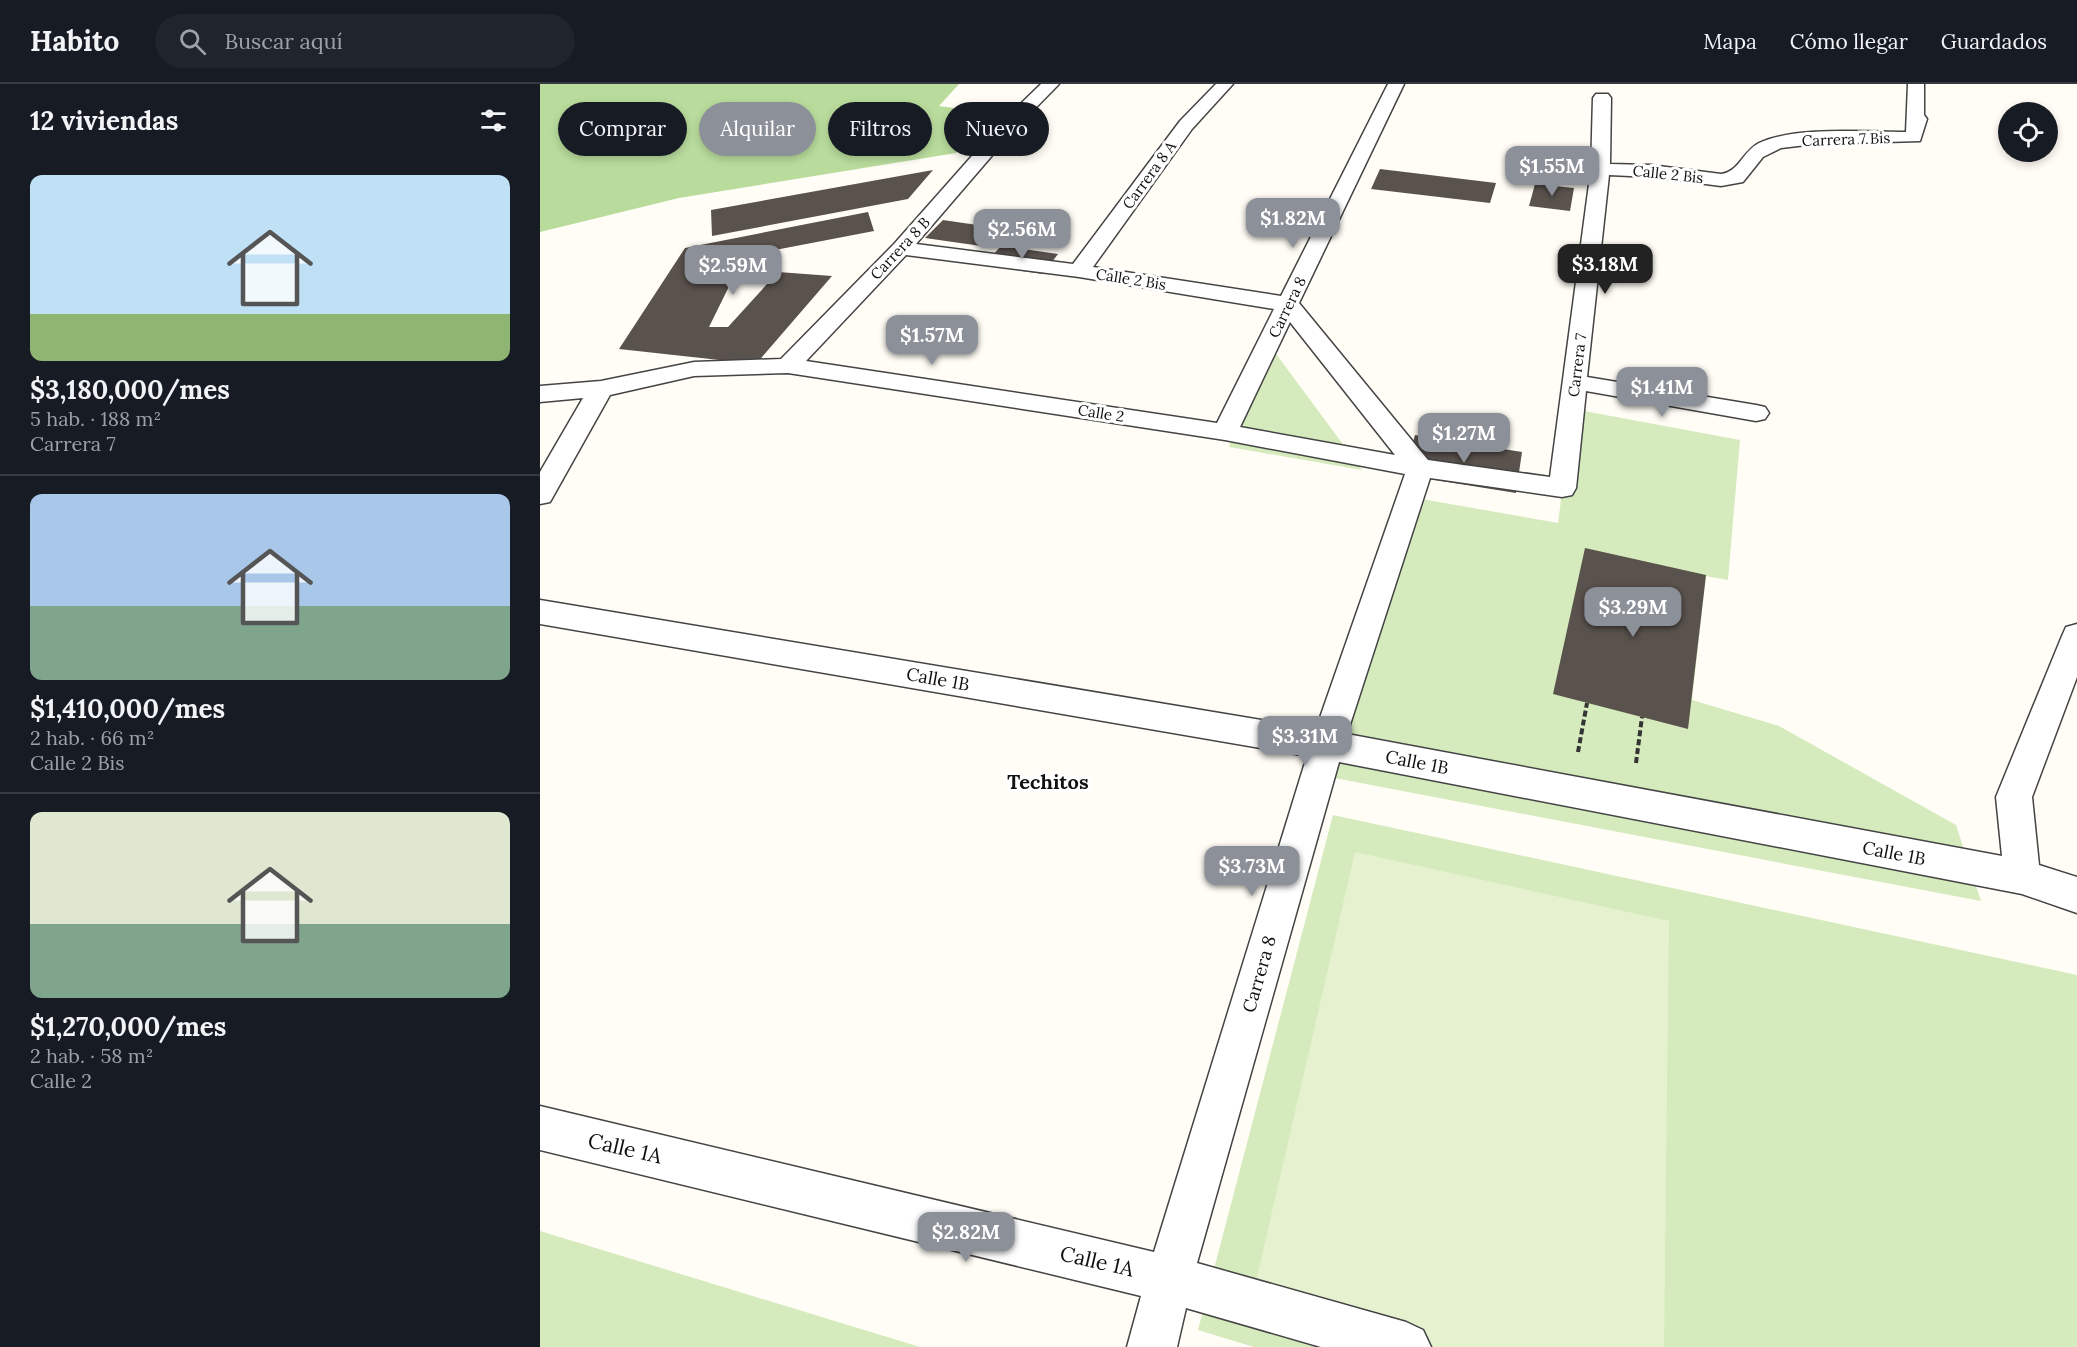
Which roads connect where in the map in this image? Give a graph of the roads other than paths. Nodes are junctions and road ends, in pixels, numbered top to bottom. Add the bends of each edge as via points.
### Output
1 (1051, 84) edge
2 (1225, 84) edge
3 (1396, 84) edge
4 (1916, 84) edge
5 (1602, 98) dead end
6 (1600, 169) junction
7 (1736, 178) joint
8 (901, 248) junction
9 (1079, 271) junction
10 (1288, 304) junction
11 (788, 366) junction
12 (1575, 382) junction
13 (601, 389) junction
14 (540, 394) edge
15 (1756, 413) dead end
16 (1225, 432) junction
17 (1420, 468) junction
18 (1562, 488) joint
19 (540, 495) edge
20 (540, 612) edge
21 (2077, 636) edge
22 (1327, 745) junction
23 (2022, 877) junction
24 (2077, 895) edge
25 (540, 1128) edge
26 (1169, 1279) junction
27 (1152, 1347) edge
28 (1406, 1347) edge

1 - 8 street, Carrera 8 B via 1008,126
2 - 9 street, Carrera 8 A via 1186,125
3 - 10 street, Carrera 8
4 - 7 street, Carrera 7 Bis via 1915,120 1918,119 1914,137 1806,140 1764,147
5 - 6 street, Carrera 7
6 - 7 street, Calle 2 Bis
6 - 12 street, Carrera 7
8 - 9 street, Calle 2 Bis
8 - 11 street, Carrera 8 B
9 - 10 street, Calle 2 Bis
10 - 16 street, Carrera 8
10 - 17 street
11 - 13 street, Calle 2 via 694,369
11 - 16 street, Calle 2
12 - 15 street
12 - 18 street, Carrera 7
13 - 14 street, Calle 2
13 - 19 street
16 - 17 street, Calle 2
17 - 18 street, Calle 2
17 - 22 street, Carrera 8
20 - 22 street, Calle 1B
21 - 23 street via 2014,797
22 - 23 street, Calle 1B
22 - 26 street, Carrera 8
23 - 24 street, Calle 1B
25 - 26 street, Calle 1A
26 - 27 street, Carrera 8
26 - 28 street, Calle 1A

